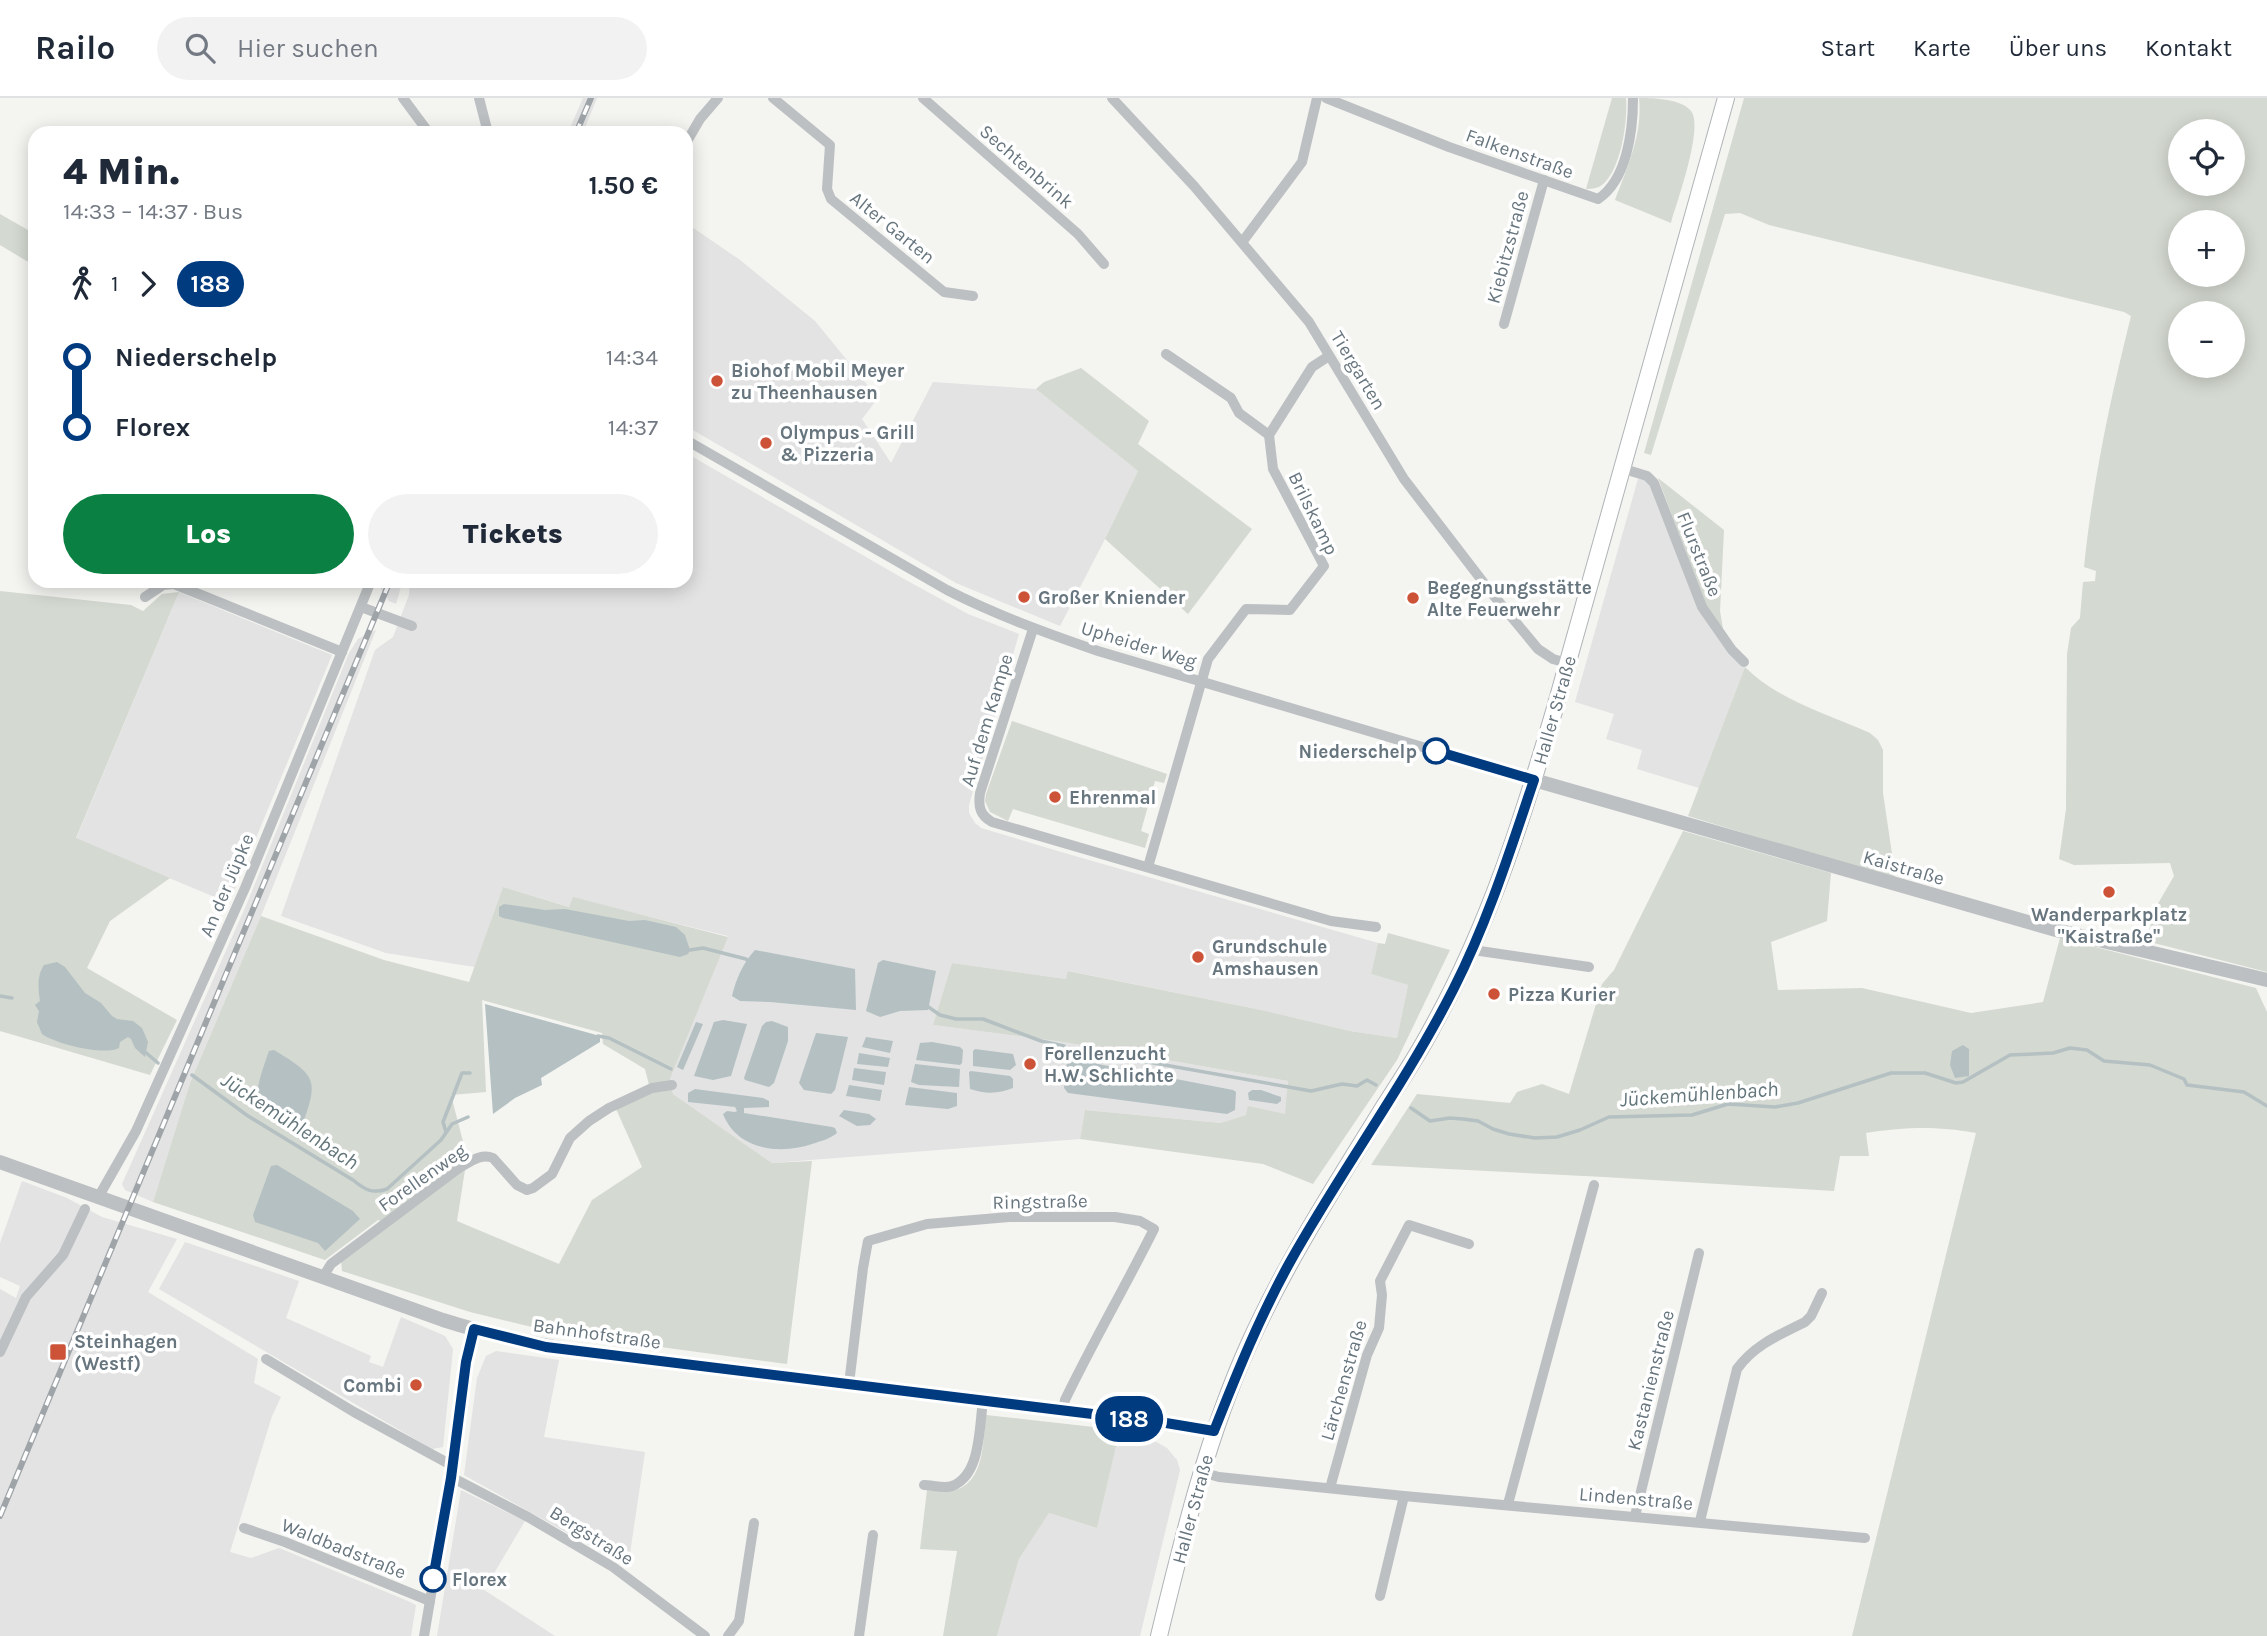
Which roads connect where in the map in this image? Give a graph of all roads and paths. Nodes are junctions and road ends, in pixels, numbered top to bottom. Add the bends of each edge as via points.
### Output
1 (403, 98) edge
2 (479, 98) edge
3 (718, 98) edge
4 (773, 98) edge
5 (923, 98) edge
6 (1112, 98) edge
7 (1317, 98) edge
8 (1326, 98) edge
9 (1633, 98) edge
10 (1726, 98) edge
11 (424, 126) edge
12 (486, 126) edge
13 (693, 132) edge
14 (1544, 180) junction
15 (1243, 241) junction
16 (1104, 264) dead end
17 (973, 296) dead end
18 (1504, 324) dead end
19 (1166, 354) dead end
20 (1329, 355) junction
21 (1269, 435) junction
22 (693, 444) edge
23 (1621, 468) junction
24 (158, 588) edge
25 (184, 588) edge
26 (368, 588) edge
27 (145, 597) dead end
28 (360, 607) junction
29 (412, 626) dead end
30 (1033, 629) junction
31 (342, 652) junction
32 (1744, 662) dead end
33 (1567, 663) junction
34 (1202, 682) junction
35 (1534, 780) junction
36 (1148, 867) junction
37 (1376, 927) dead end
38 (1473, 950) junction
39 (1589, 967) dead end
40 (2267, 980) edge
41 (672, 1085) dead end
42 (0, 1162) edge
43 (1594, 1185) dead end
44 (99, 1196) junction
45 (85, 1209) dead end
46 (1469, 1244) dead end
47 (1699, 1253) dead end
48 (323, 1277) junction
49 (1822, 1293) dead end
50 (474, 1329) junction
51 (0, 1352) edge
52 (265, 1359) dead end
53 (849, 1384) junction
54 (983, 1401) junction
55 (1063, 1411) junction
56 (1214, 1431) junction
57 (452, 1472) junction
58 (1201, 1472) junction
59 (924, 1485) dead end
60 (1330, 1488) junction
61 (1404, 1496) junction
62 (1508, 1504) junction
63 (1635, 1516) junction
64 (1700, 1521) junction
65 (754, 1523) dead end
66 (244, 1528) dead end
67 (873, 1535) dead end
68 (1866, 1538) dead end
69 (1380, 1596) dead end
70 (430, 1601) junction
71 (424, 1636) edge
72 (705, 1636) edge
73 (728, 1636) edge
74 (859, 1636) edge
75 (1159, 1636) edge

1 - 11 street
2 - 12 street
3 - 13 street
4 - 17 street, Alter Garten via 830,145 827,189 831,199 944,292
5 - 16 street, Sechtenbrink via 1078,234
6 - 15 street, Tiergarten
7 - 15 street via 1302,162
8 - 14 street, Falkenstraße
9 - 14 street, Falkenstraße via 1633,121 1620,172 1607,193 1598,199
10 - 23 main road, Haller Straße
14 - 18 street, Kiebitzstraße
15 - 20 street, Tiergarten via 1309,321
19 - 21 street via 1231,398 1239,413
20 - 21 street via 1312,367
20 - 33 street, Tiergarten via 1404,479 1433,517 1538,649
21 - 34 street, Brilskamp via 1273,469 1324,566 1290,610 1246,609 1208,659
22 - 30 street, Upheider Weg via 947,590
23 - 32 street, Flurstraße via 1647,475 1654,482 1702,607
23 - 33 main road, Haller Straße
24 - 27 street
25 - 31 street
26 - 28 street, An der Jüpke
28 - 29 street
28 - 31 street, An der Jüpke
30 - 34 street, Upheider Weg
30 - 36 street, Auf dem Kampe via 980,793 981,811 992,822
31 - 44 street, An der Jüpke via 163,1073
33 - 35 main road, Haller Straße
34 - 35 street, Upheider Weg
34 - 36 street
35 - 38 main road, Haller Straße
35 - 40 street, Kaistraße via 2056,930
36 - 37 street, Auf dem Kampe via 1331,921
38 - 39 street
38 - 56 main road, Haller Straße via 1431,1031 1290,1262 1249,1344
41 - 48 street, Forellenweg via 652,1088 589,1121 570,1138 552,1174 533,1188 517,1185 488,1156 477,1158 331,1264
42 - 44 street, Bahnhofstraße
43 - 62 street
44 - 48 street, Bahnhofstraße
45 - 51 street via 63,1255 26,1297
46 - 60 street, Lärchenstraße via 1409,1225 1380,1281 1379,1328 1367,1355
47 - 63 street, Kastanienstraße
48 - 50 street, Bahnhofstraße
49 - 64 street via 1805,1322 1758,1346 1737,1369
50 - 53 street, Bahnhofstraße via 546,1347
50 - 57 street, Waldbadstraße
52 - 57 street, Bergstraße
53 - 54 street, Bahnhofstraße
53 - 55 street, Ringstraße via 868,1241 927,1224 1009,1217 1140,1221 1154,1229 1094,1341
54 - 55 street, Bahnhofstraße
54 - 59 street via 968,1476 950,1487
55 - 56 street, Bahnhofstraße
56 - 58 main road, Haller Straße
57 - 70 street, Waldbadstraße
57 - 72 street, Bergstraße via 613,1567
58 - 60 street, Lindenstraße
58 - 75 main road, Haller Straße
60 - 61 street, Lindenstraße
61 - 62 street, Lindenstraße
61 - 69 street
62 - 63 street, Lindenstraße
63 - 64 street, Lindenstraße
64 - 68 street, Lindenstraße
65 - 73 street via 739,1621
66 - 70 street, Waldbadstraße
67 - 74 street
70 - 71 street, Waldbadstraße

